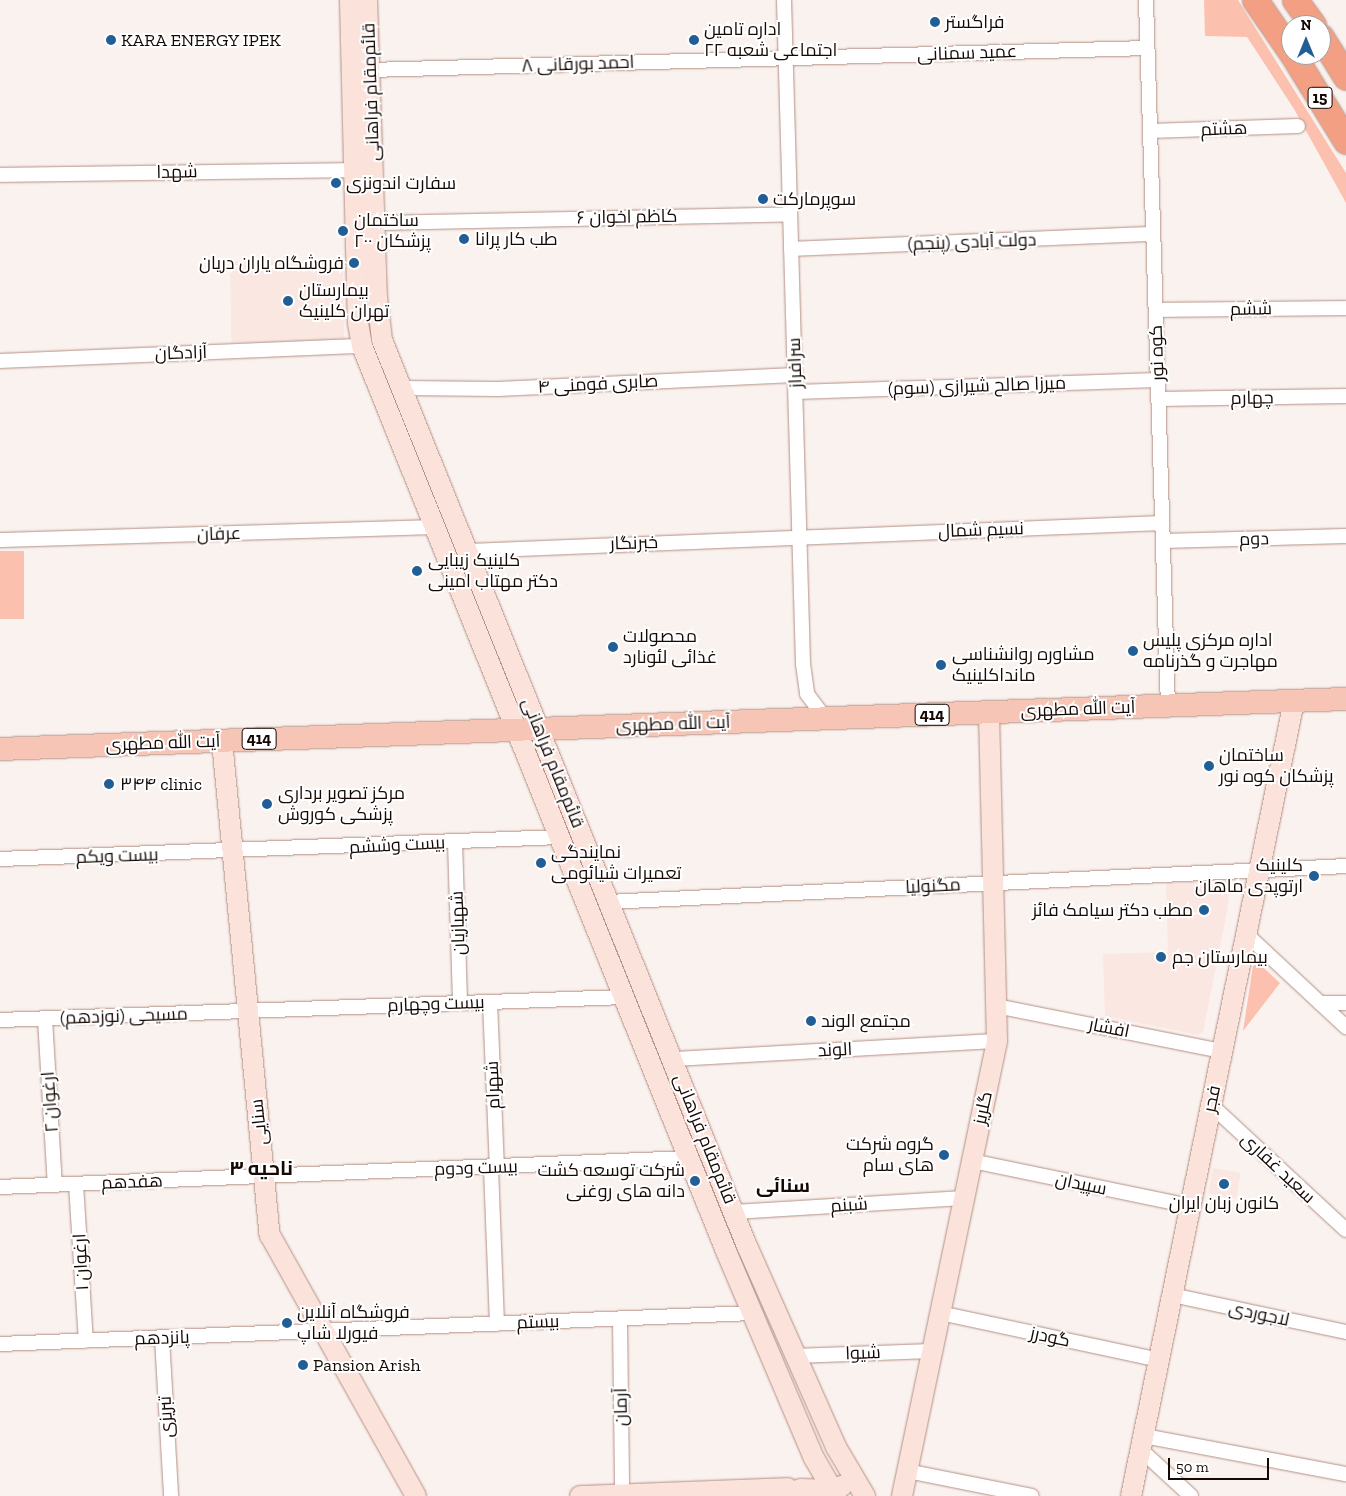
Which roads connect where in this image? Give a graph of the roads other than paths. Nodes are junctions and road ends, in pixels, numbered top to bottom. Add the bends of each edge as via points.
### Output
1 (350, 0) edge
2 (368, 0) edge
3 (784, 0) edge
4 (1146, 0) edge
5 (1255, 0) edge
6 (1295, 0) edge
7 (1306, 15) edge
8 (1281, 38) edge
9 (1147, 48) junction
10 (1331, 53) edge
11 (786, 59) junction
12 (1299, 65) edge
13 (370, 70) junction
14 (1346, 77) edge
15 (1298, 126) dead end
16 (1150, 132) junction
17 (1346, 141) edge
18 (354, 170) junction
19 (0, 175) edge
20 (790, 214) junction
21 (374, 222) junction
22 (1153, 234) junction
23 (791, 249) junction
24 (1346, 308) edge
25 (1156, 310) junction
26 (362, 346) junction
27 (0, 361) edge
28 (795, 375) junction
29 (1158, 380) junction
30 (402, 388) junction
31 (796, 392) junction
32 (1346, 396) edge
33 (1158, 399) junction
34 (1162, 523) junction
35 (437, 527) junction
36 (800, 536) junction
37 (1346, 536) edge
38 (0, 540) edge
39 (1163, 541) junction
40 (468, 551) junction
41 (1346, 699) edge
42 (1294, 701) junction
43 (1168, 706) junction
44 (989, 712) junction
45 (826, 718) junction
46 (529, 730) junction
47 (222, 741) junction
48 (0, 749) edge
49 (560, 837) junction
50 (455, 842) junction
51 (233, 852) junction
52 (0, 859) edge
53 (1346, 866) edge
54 (1259, 869) junction
55 (994, 882) junction
56 (608, 902) junction
57 (1246, 934) junction
58 (623, 997) junction
59 (490, 1002) junction
60 (460, 1003) junction
61 (1320, 1003) junction
62 (1346, 1003) edge
63 (996, 1006) junction
64 (248, 1011) junction
65 (45, 1019) junction
66 (0, 1020) edge
67 (1346, 1027) edge
68 (997, 1041) junction
69 (1222, 1051) junction
70 (673, 1059) junction
71 (1211, 1105) junction
72 (688, 1158) junction
73 (972, 1162) junction
74 (494, 1167) junction
75 (264, 1176) junction
76 (76, 1184) junction
77 (55, 1185) junction
78 (0, 1187) edge
79 (964, 1198) junction
80 (1190, 1206) junction
81 (734, 1212) junction
82 (1346, 1230) edge
83 (1172, 1295) junction
84 (752, 1313) junction
85 (940, 1313) junction
86 (620, 1319) junction
87 (497, 1324) junction
88 (325, 1331) junction
89 (1346, 1332) edge
90 (162, 1338) junction
91 (86, 1341) junction
92 (0, 1344) edge
93 (932, 1350) junction
94 (794, 1356) junction
95 (1159, 1360) junction
96 (1142, 1443) junction
97 (907, 1471) junction
98 (1346, 1474) edge
99 (860, 1488) edge
100 (807, 1492) edge
101 (622, 1494) junction
102 (669, 1494) edge
103 (171, 1496) edge
104 (416, 1496) edge
105 (580, 1496) edge
106 (902, 1496) edge
107 (1032, 1496) edge
108 (1131, 1496) edge
109 (1191, 1496) edge

1 - 18 main road, قائم‌مقام فراهانی
2 - 13 main road, قائم‌مقام فراهانی
3 - 11 street, سرافراز
4 - 9 street, کوه نور
5 - 8 highway, 15
6 - 7 highway
9 - 11 street, عمید سمنانی
9 - 16 street, کوه نور
10 - 14 highway, 15
11 - 13 street, احمد بورقانی ۸
11 - 20 street, سرافراز
12 - 17 highway, 15
13 - 21 main road, قائم‌مقام فراهانی
15 - 16 street, هشتم
16 - 22 street, کوه نور
18 - 19 street, شهدا
18 - 26 main road, قائم‌مقام فراهانی via 358,323
20 - 21 street, کاظم اخوان ۶
20 - 23 street, سرافراز
21 - 30 main road, قائم‌مقام فراهانی via 378,318 382,340
22 - 23 street, دولت آبادی (پنجم)
22 - 25 street, کوه نور
23 - 28 street, سرافراز
24 - 25 street, ششم
25 - 29 street, کوه نور
26 - 27 street, آزادگان
26 - 35 main road, قائم‌مقام فراهانی
28 - 30 street, صابری فومنی ۴ via 498,389
28 - 31 street, سرافراز
29 - 31 street, میرزا صالح شیرازی (سوم)
29 - 33 street, کوه نور
30 - 40 main road, قائم‌مقام فراهانی
31 - 36 street, سرافراز
32 - 33 street, چهارم
33 - 34 street, کوه نور
34 - 36 street, نسیم شمال
34 - 39 street, کوه نور
35 - 38 street, عرفان
35 - 46 main road, قائم‌مقام فراهانی
36 - 40 street, خبرنگار
36 - 45 street, سرافراز via 804,684 812,704
37 - 39 street, دوم
39 - 43 street, کوه نور
40 - 46 main road, قائم‌مقام فراهانی
41 - 42 main road, آیت الله مطهری / 414
42 - 43 main road, آیت الله مطهری / 414
42 - 54 main road, فجر
43 - 44 main road, آیت الله مطهری / 414
44 - 45 main road, آیت الله مطهری / 414
44 - 55 main road, گلریز
45 - 46 main road, آیت الله مطهری / 414
46 - 47 main road, آیت الله مطهری / 414
46 - 49 main road, قائم‌مقام فراهانی
46 - 56 main road, قائم‌مقام فراهانی
47 - 48 main road, آیت الله مطهری / 414
47 - 51 main road, سنایی
49 - 50 street, بیست وششم
49 - 58 main road, قائم‌مقام فراهانی
50 - 51 street, بیست وششم
50 - 60 street, شهبازیان
51 - 52 street, بیست ویکم
51 - 64 main road, سنایی
53 - 54 street, مگنولیا
54 - 55 street, مگنولیا
54 - 57 main road, فجر
55 - 56 street, مگنولیا
55 - 63 main road, گلریز
56 - 70 main road, قائم‌مقام فراهانی
57 - 61 street
57 - 69 main road, فجر
58 - 59 street, بیست وچهارم
58 - 72 main road, قائم‌مقام فراهانی
59 - 60 street, بیست وچهارم
59 - 74 street, شهرام
60 - 64 street, بیست وچهارم
61 - 62 street
61 - 67 street
63 - 68 main road, گلریز
63 - 69 street, افشار
64 - 65 street, مسیحی (نوزدهم)
64 - 75 main road, سنایی
65 - 66 street, مسیحی (نوزدهم)
65 - 77 street, ارغوان ۲
68 - 70 street, الوند
68 - 73 main road, گلریز
69 - 71 main road, فجر
70 - 81 main road, قائم‌مقام فراهانی
71 - 80 main road, فجر
71 - 82 street, سعید غفاری
72 - 74 street, بیست ودوم
72 - 84 main road, قائم‌مقام فراهانی
73 - 79 main road, گلریز
73 - 80 street, سپیدان
74 - 75 street, بیست ودوم
74 - 87 street, شهرام
75 - 76 street, هفدهم
75 - 88 main road, سنایی via 270,1234
76 - 77 street, هفدهم
76 - 91 street, ارغوان ۱
77 - 78 street, هفدهم
79 - 81 street, شبنم
79 - 85 main road, گلریز
80 - 83 main road, فجر
81 - 94 main road, قائم‌مقام فراهانی
83 - 89 street, لاجوردی
83 - 95 main road, فجر
84 - 86 street, بیستم
84 - 100 main road, قائم‌مقام فراهانی via 814,1458
85 - 93 main road, گلریز
85 - 95 street, گودرز
86 - 87 street, بیستم
86 - 101 street, آرمان
87 - 88 street, بیستم
88 - 90 street, پانزدهم
88 - 104 main road, سنایی
90 - 91 street, پانزدهم
90 - 103 street, تبریزی
91 - 92 street, پانزدهم
93 - 94 street, شیوا
93 - 97 main road, گلریز
94 - 99 main road, قائم‌مقام فراهانی via 836,1448
95 - 96 main road, فجر
96 - 98 street
96 - 108 main road, فجر
96 - 109 street
97 - 106 main road, گلریز
97 - 107 street
99 - 100 main road
100 - 102 main road
101 - 102 main road
101 - 105 main road

